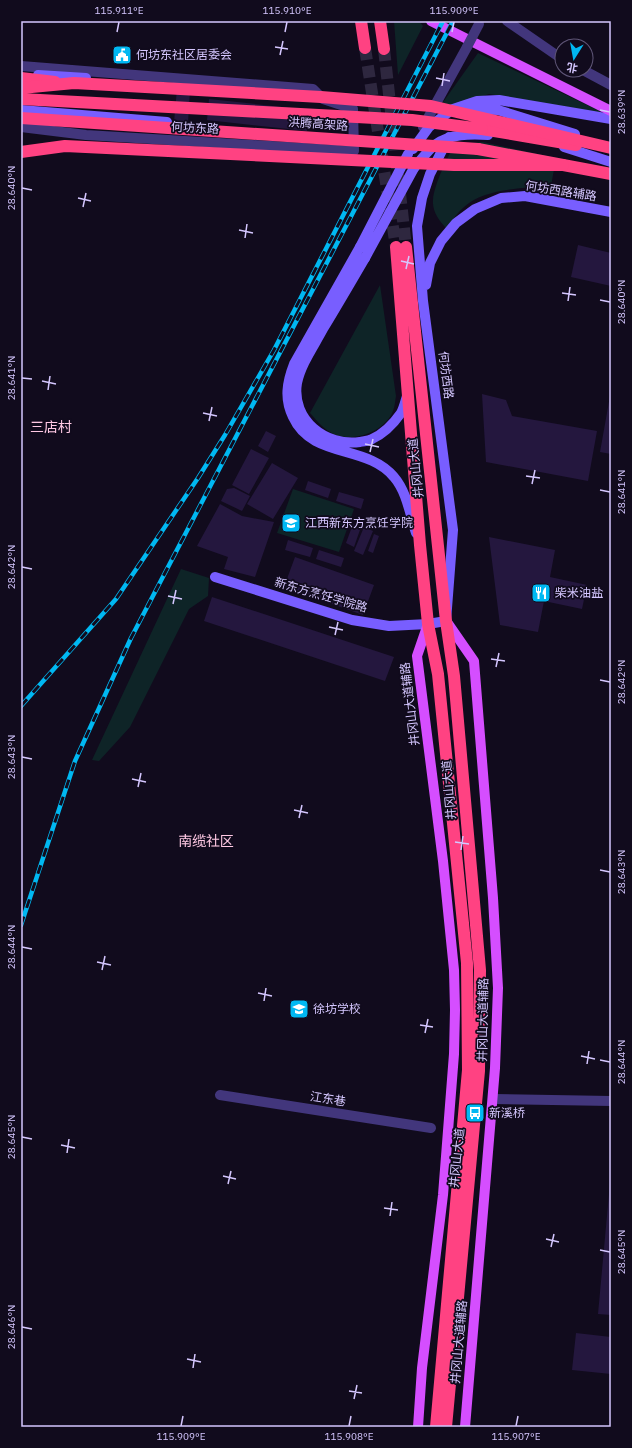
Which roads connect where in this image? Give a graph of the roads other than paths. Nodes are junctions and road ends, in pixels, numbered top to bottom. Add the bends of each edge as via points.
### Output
1 (361, 21) edge
2 (380, 21) edge
3 (431, 21) edge
4 (507, 21) edge
5 (480, 23) edge
6 (365, 48) tunnel mouth
7 (384, 49) tunnel mouth
8 (554, 53) edge
9 (21, 66) edge
10 (21, 73) edge
11 (594, 76) edge
12 (21, 78) edge
13 (74, 83) junction
14 (611, 85) edge
15 (21, 88) edge
16 (21, 99) edge
17 (323, 99) junction
18 (453, 109) junction
19 (21, 110) edge
20 (611, 111) edge
21 (21, 118) edge
22 (611, 120) edge
23 (21, 127) edge
24 (353, 137) junction
25 (449, 137) junction
26 (611, 148) edge
27 (21, 152) edge
28 (408, 154) junction
29 (611, 162) edge
30 (563, 165) junction
31 (611, 174) edge
32 (611, 212) edge
33 (423, 301) junction
34 (408, 394) junction
35 (420, 545) junction
36 (215, 577) dead end
37 (446, 621) junction
38 (428, 624) junction
39 (220, 1095) dead end
40 (493, 1099) junction
41 (611, 1101) edge
42 (431, 1128) dead end
43 (418, 1427) edge
44 (436, 1427) edge
45 (446, 1427) edge
46 (465, 1427) edge

1 - 6 highway
2 - 7 highway
3 - 20 main road
4 - 8 street
5 - 28 street, bridge
9 - 17 street, 何坊东路 via 313,89
10 - 17 main road, 何坊东路 via 281,92
11 - 14 street
12 - 13 highway, bridge
13 - 15 highway, bridge
13 - 26 highway, bridge via 431,106
16 - 26 highway, 洪腾高架路, bridge via 412,120
17 - 24 street, 何坊东路 via 353,110
18 - 22 main road via 477,102 499,100
18 - 26 main road via 498,110
18 - 28 main road via 429,127
19 - 24 main road, 何坊东路
21 - 30 highway, 洪腾高架路, bridge via 478,149
23 - 24 street, 何坊东路 via 86,135 354,151
25 - 29 main road via 473,134 510,135 551,143
25 - 33 main road, 何坊西路 via 430,174 417,226
25 - 34 main road, bridge via 435,145 414,168 301,371 296,394 305,418 319,433 337,441 353,442 372,440 390,427 402,412
27 - 30 highway, bridge via 65,146 454,165
28 - 35 main road, bridge via 360,247 294,364 288,378 287,390 288,402 297,426 316,442 376,462 394,476 402,490
30 - 31 highway, 洪腾高架路
32 - 33 main road, 何坊西路辅路 via 525,196 501,198 475,209 456,223 442,242 430,264
33 - 37 main road, 何坊西路 via 453,530
34 - 35 highway, 井冈山大道
34 - 37 highway, 井冈山大道 via 401,247
35 - 38 highway, 井冈山大道
36 - 38 main road, 新东方烹饪学院路 via 352,620 389,626
37 - 38 main road, 新东方烹饪学院路
37 - 40 main road, 井冈山大道辅路 via 474,661 498,988
37 - 45 highway, 井冈山大道 via 454,676 480,970 480,1016 479,1071
38 - 43 main road, 井冈山大道辅路 via 417,656 443,861 454,970 455,1010 443,1195 422,1368
38 - 44 highway, 井冈山大道 via 438,674 467,963 468,1070
39 - 42 street, 江东巷
40 - 41 street
40 - 46 main road, 井冈山大道辅路

